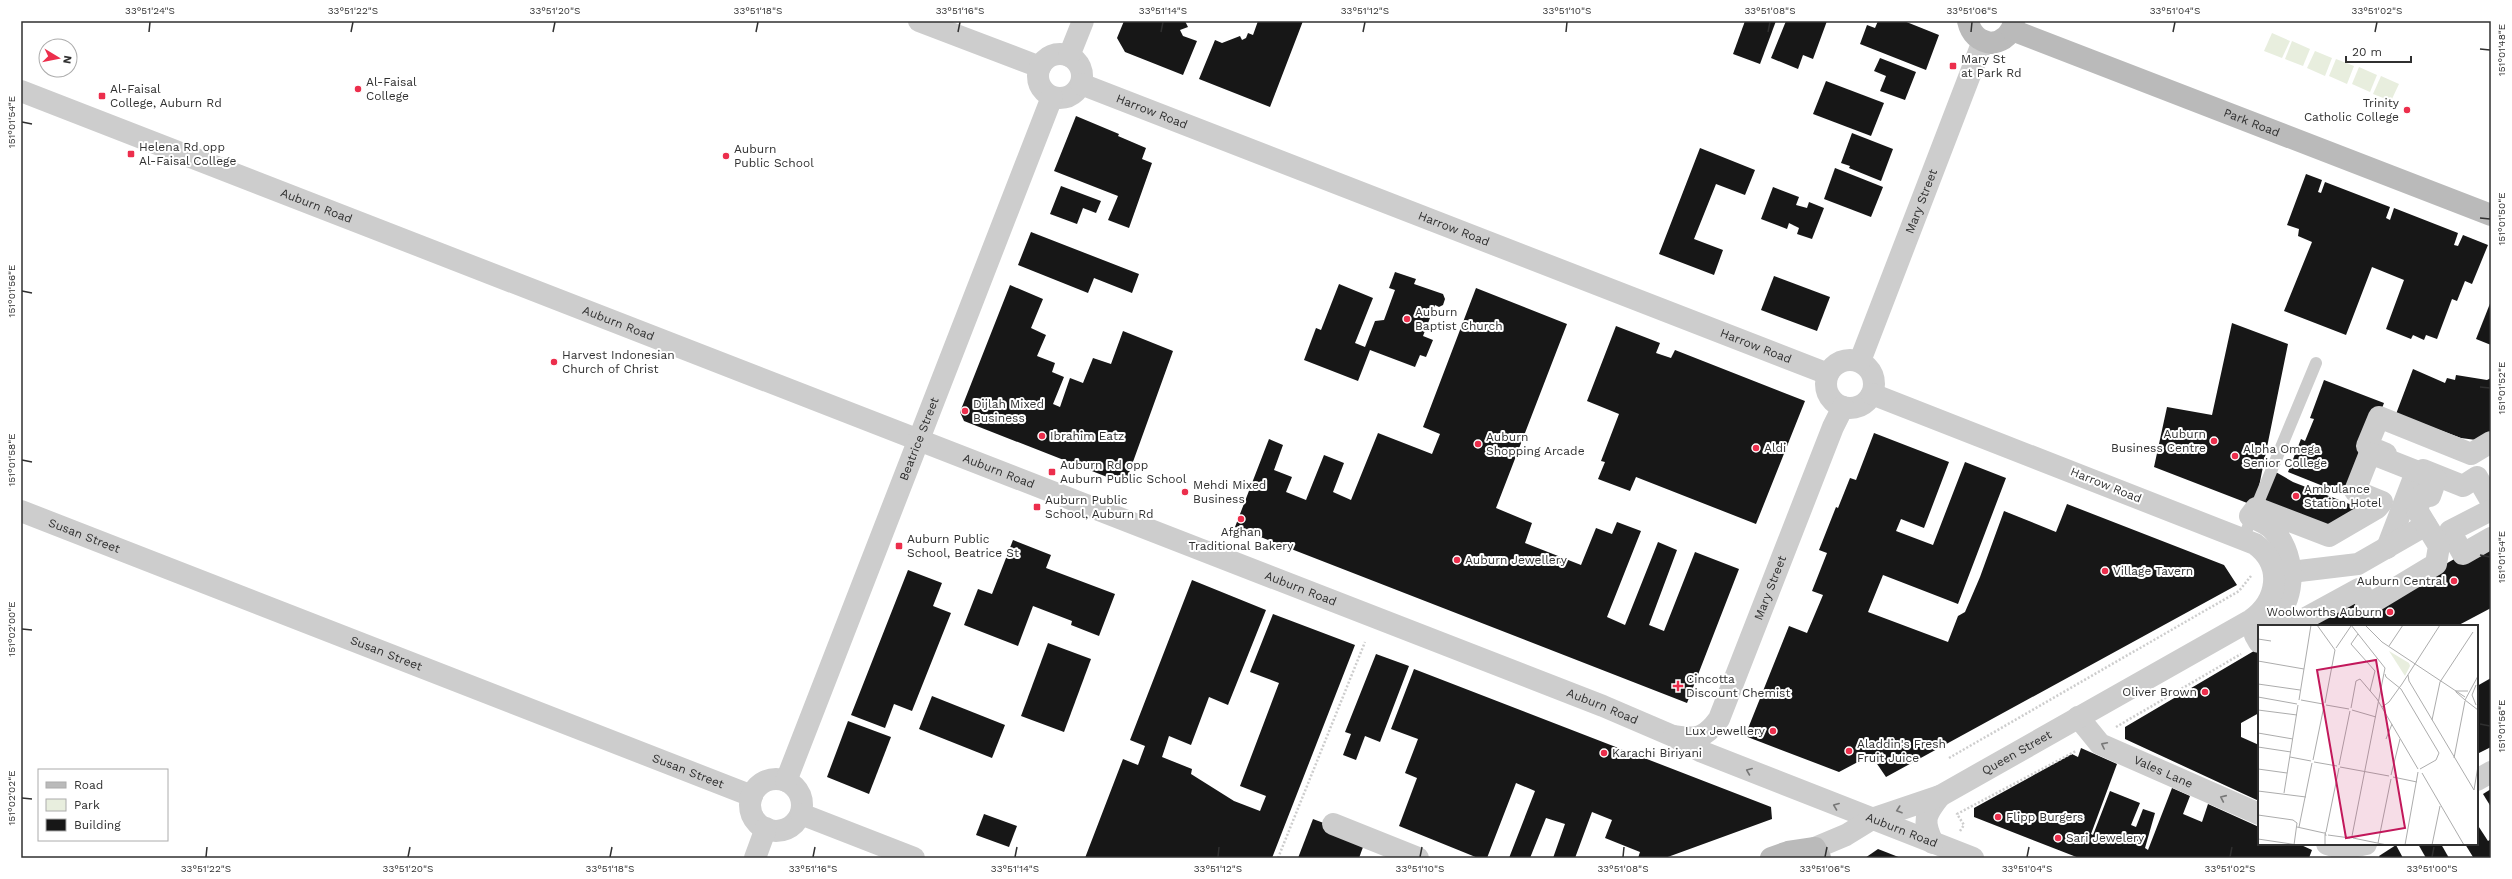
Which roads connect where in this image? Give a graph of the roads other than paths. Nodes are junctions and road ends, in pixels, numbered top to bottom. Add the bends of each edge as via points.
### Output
1 (920, 21) edge
2 (1083, 21) edge
3 (1968, 21) edge
4 (2013, 25) edge
5 (1983, 41) junction
6 (1069, 56) junction
7 (1040, 67) junction
8 (1081, 84) junction
9 (21, 90) edge
10 (1052, 97) junction
11 (2491, 215) edge
12 (1860, 361) junction
13 (2316, 363) dead end
14 (1828, 374) junction
15 (1872, 394) junction
16 (1843, 407) junction
17 (919, 440) junction
18 (2491, 442) edge
19 (2416, 471) junction
20 (2490, 498) edge
21 (21, 511) edge
22 (2254, 513) junction
23 (2426, 525) junction
24 (2491, 538) edge
25 (2243, 539) junction
26 (2387, 548) junction
27 (2291, 572) junction
28 (2259, 625) edge
29 (2261, 625) edge
30 (2294, 625) edge
31 (2258, 627) edge
32 (2258, 628) edge
33 (2252, 647) edge
34 (2078, 717) junction
35 (1673, 736) junction
36 (2491, 772) edge
37 (2478, 779) edge
38 (786, 781) junction
39 (752, 796) junction
40 (1940, 796) junction
41 (801, 814) junction
42 (2258, 814) edge
43 (1872, 819) junction
44 (1333, 824) dead end
45 (766, 828) junction
46 (1933, 843) junction
47 (2331, 845) edge
48 (2360, 845) edge
49 (1817, 853) edge
50 (755, 858) edge
51 (914, 858) edge
52 (1418, 858) edge
53 (1771, 858) edge
54 (1974, 858) edge

1 - 7 street
2 - 6 street
3 - 5 street via 1970,29
4 - 5 street via 2000,41
4 - 11 street, Park Road
5 - 12 street, Mary Street
6 - 7 street via 1050,57
6 - 8 street via 1082,71
7 - 10 street via 1038,74 1042,88
8 - 10 street via 1072,95
8 - 14 street, Harrow Road
9 - 17 street, Auburn Road
10 - 17 street, Beatrice Street
12 - 14 street via 1841,361 1833,366
12 - 15 street via 1873,375
13 - 22 lane
14 - 16 street via 1828,394 1834,402
15 - 16 street via 1860,406
15 - 25 street, Harrow Road
16 - 35 street, Mary Street via 1719,719 1710,732 1702,735 1690,739
17 - 35 street, Auburn Road via 1589,700
17 - 38 street, Beatrice Street
18 - 20 street via 2471,454 2379,417 2367,446 2463,486 2477,477
19 - 22 street via 2370,453 2355,491 2382,502 2377,508 2329,536
19 - 23 street via 2436,479 2430,496 2422,495 2417,510
19 - 26 street
20 - 24 street via 2450,531 2463,554
21 - 39 street, Susan Street
22 - 25 lane
22 - 27 street via 2272,528 2288,555
23 - 26 street
23 - 30 street via 2439,546 2436,564 2368,605 2359,589
25 - 28 street, Harrow Road via 2255,544 2266,554 2274,574 2272,598
26 - 27 street via 2358,564
27 - 29 street via 2285,604 2276,617
31 - 34 street, Queen Street
32 - 33 street
34 - 40 street, Queen Street
42 -> 34 street, Vales Lane via 2100,744
43 -> 35 street, Auburn Road via 1700,751
36 - 37 street
38 - 39 street via 769,780 762,783
38 - 41 street via 792,784 801,798
39 - 45 street via 751,811 759,824
40 -> 43 street, Queen Street
40 - 46 street via 1928,812 1926,820 1926,829
41 - 45 street via 796,821 782,830
41 - 51 street
43 - 46 street, Auburn Road
43 - 49 street, Queen Street
44 - 52 street
45 - 50 street
46 - 54 street, Auburn Road
47 - 48 street via 2344,848
49 - 53 street, Queen Street via 1788,852

